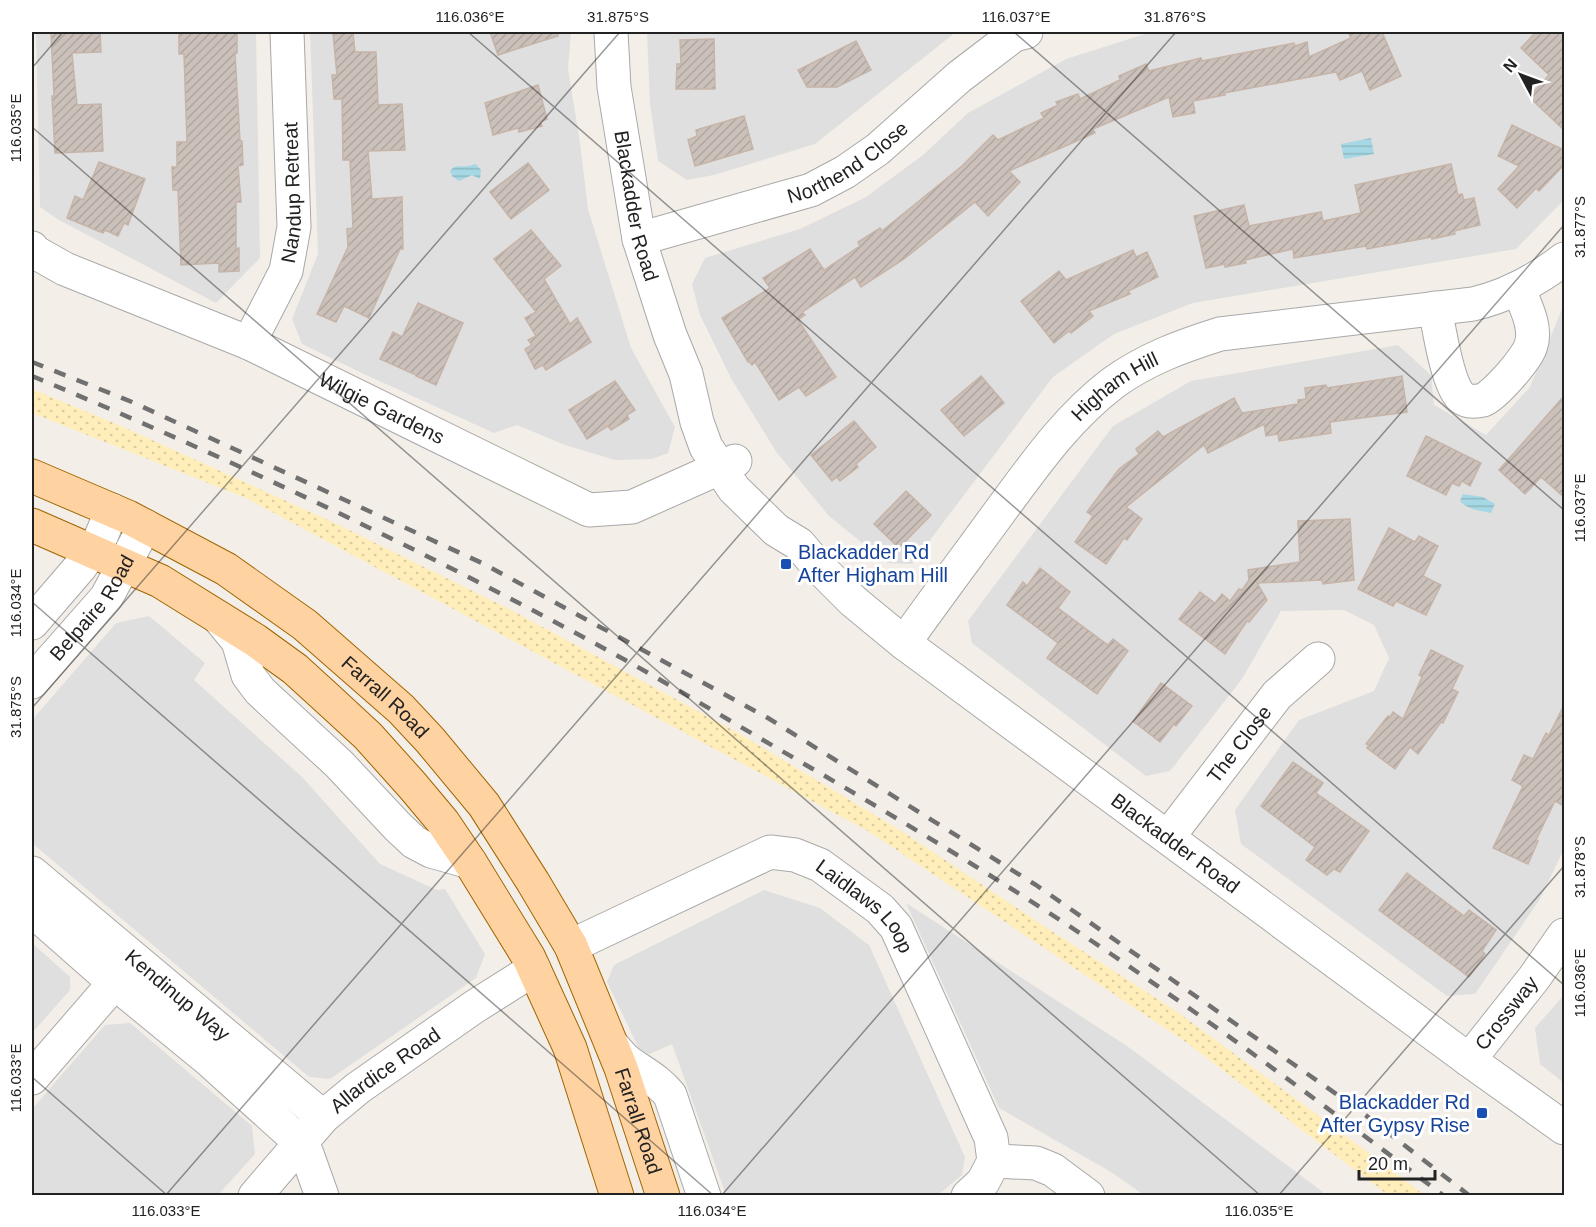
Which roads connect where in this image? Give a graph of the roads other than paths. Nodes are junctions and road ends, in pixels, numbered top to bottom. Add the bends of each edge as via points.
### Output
1 (287, 32) edge
2 (611, 32) edge
3 (1018, 33) edge
4 (639, 239) junction
5 (32, 248) edge
6 (1564, 259) edge
7 (1518, 288) junction
8 (1435, 308) junction
9 (249, 343) junction
10 (728, 465) junction
11 (32, 476) edge
12 (112, 510) junction
13 (32, 525) edge
14 (145, 526) junction
15 (91, 551) junction
16 (124, 566) junction
17 (32, 623) edge
18 (904, 643) junction
19 (1318, 659) dead end
20 (32, 682) edge
21 (1168, 837) junction
22 (32, 873) edge
23 (32, 910) edge
24 (1564, 935) edge
25 (571, 946) junction
26 (534, 969) junction
27 (125, 971) junction
28 (612, 1045) junction
29 (218, 1049) junction
30 (1468, 1060) junction
31 (32, 1078) edge
32 (323, 1117) junction
33 (1564, 1128) edge
34 (300, 1142) junction
35 (994, 1161) junction
36 (268, 1194) edge
37 (322, 1196) edge
38 (616, 1196) edge
39 (663, 1196) edge
40 (704, 1196) edge
41 (968, 1196) edge
42 (1089, 1196) edge

1 - 9 street, Nandup Retreat via 294,227 286,271
2 - 4 street, Blackadder Road via 614,87
3 - 4 street, Northend Close via 845,172 811,190
4 - 10 street, Blackadder Road via 686,374 706,397 723,431
5 - 9 street, Wilgie Gardens via 64,269
6 - 7 street, Higham Hill
7 - 8 street, Higham Hill via 1494,299
7 - 8 street via 1533,332 1531,347 1512,375 1485,400 1470,402 1460,396 1448,370
8 - 18 street, Higham Hill via 1220,334 1147,362 1113,383 1053,441
9 - 10 street, Wilgie Gardens via 589,510 632,507
10 - 18 street, Blackadder Road via 775,501 799,544 816,564
11 - 12 main road, Farrall Road
12 - 14 main road, Farrall Road
12 - 15 street, Belpaire Road
13 - 15 main road, Farrall Road
14 - 16 street, Belpaire Road
14 - 25 main road, Farrall Road via 226,569 305,625 401,709 484,805
15 - 16 main road, Farrall Road
15 - 17 street, Belpaire Road
16 - 20 street, Belpaire Road via 106,597
16 - 26 main road, Farrall Road via 160,581 255,639 296,669 368,736 443,822
18 - 21 street, Blackadder Road
19 - 21 street, The Close via 1277,695
21 - 30 street, Blackadder Road
22 - 27 street, Kendinup Way
23 - 27 street, Kendinup Way
24 - 30 street, Crossway
25 - 28 main road, Farrall Road
25 - 35 street, Laidlaws Loop via 770,852 795,855 820,865 880,909 896,927 991,1138
26 - 32 street, Allardice Road via 358,1088
26 - 38 main road, Farrall Road via 570,1048
27 - 29 street, Kendinup Way
27 - 31 street
28 - 39 main road, Farrall Road
28 - 40 street, Farrall Road via 670,1095
29 - 32 street, Kendinup Way
29 - 34 street, Kendinup Way
30 - 33 street, Blackadder Road
32 - 34 street, Allardice Road
34 - 36 street, Allardice Road
34 - 37 street
35 - 41 street via 983,1182
35 - 42 street via 1036,1163 1053,1170

